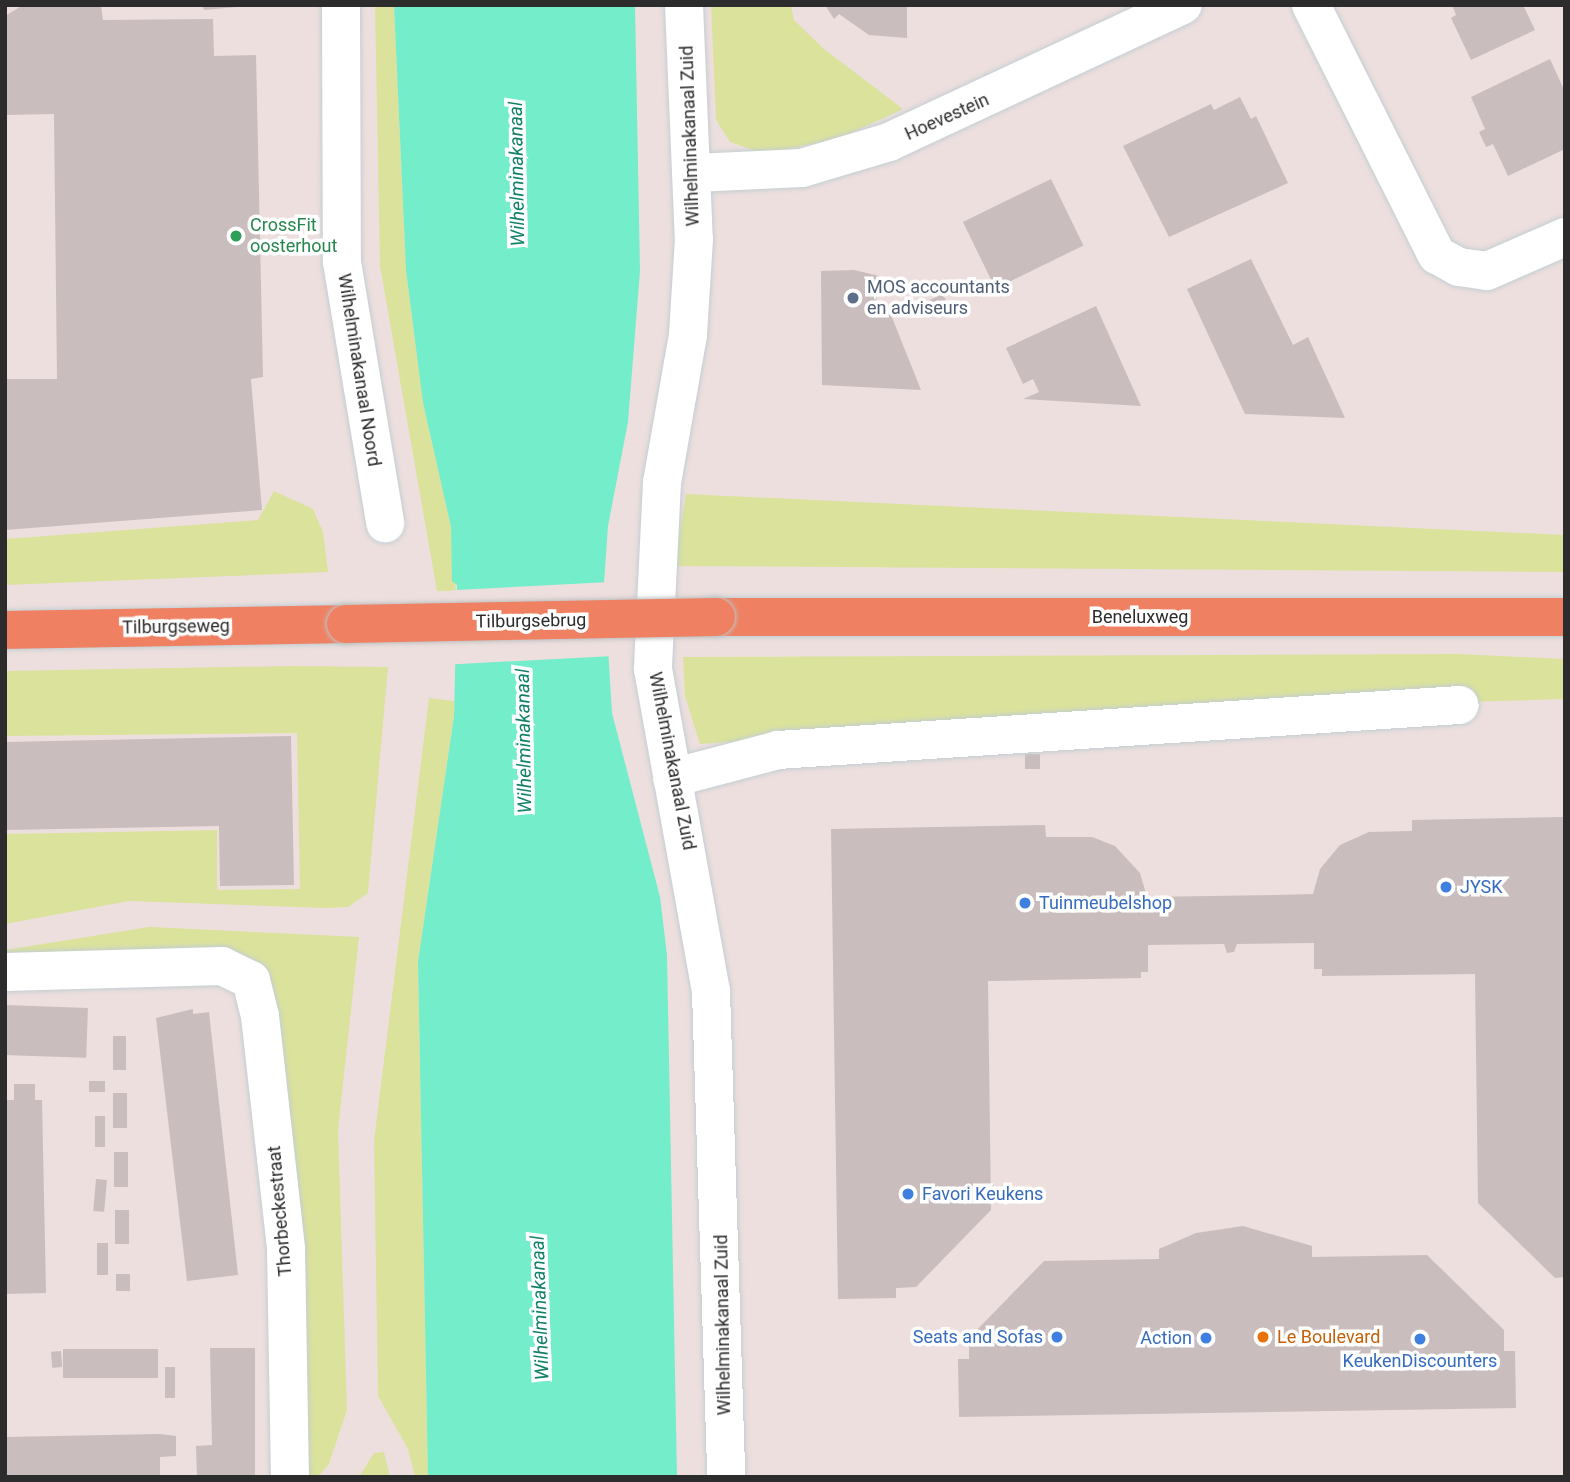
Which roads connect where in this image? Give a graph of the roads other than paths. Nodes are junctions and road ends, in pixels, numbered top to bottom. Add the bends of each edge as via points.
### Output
1 (341, 5) edge
2 (684, 5) edge
3 (1182, 5) edge
4 (1311, 5) edge
5 (695, 173) junction
6 (1565, 237) edge
7 (385, 523) dead end
8 (716, 617) joint
9 (1565, 617) edge
10 (346, 624) joint
11 (5, 631) edge
12 (1460, 705) dead end
13 (672, 778) junction
14 (5, 972) edge
15 (290, 1477) edge
16 (726, 1477) edge

1 - 7 street, Wilhelminakanaal Noord via 342,262
2 - 5 street, Wilhelminakanaal Zuid
3 - 5 street, Hoevestein via 889,142 802,168
4 - 6 street via 1437,255 1459,267 1487,271
5 - 13 street, Wilhelminakanaal Zuid via 688,335 662,482 655,570 653,669
8 - 9 main road, Beneluxweg
8 - 10 main road, Tilburgsebrug, bridge
10 - 11 main road, Tilburgseweg
12 - 13 street via 778,750
13 - 16 street, Wilhelminakanaal Zuid via 697,889 717,1062
14 - 15 street, Thorbeckestraat via 222,966 251,980 260,1016 286,1249

